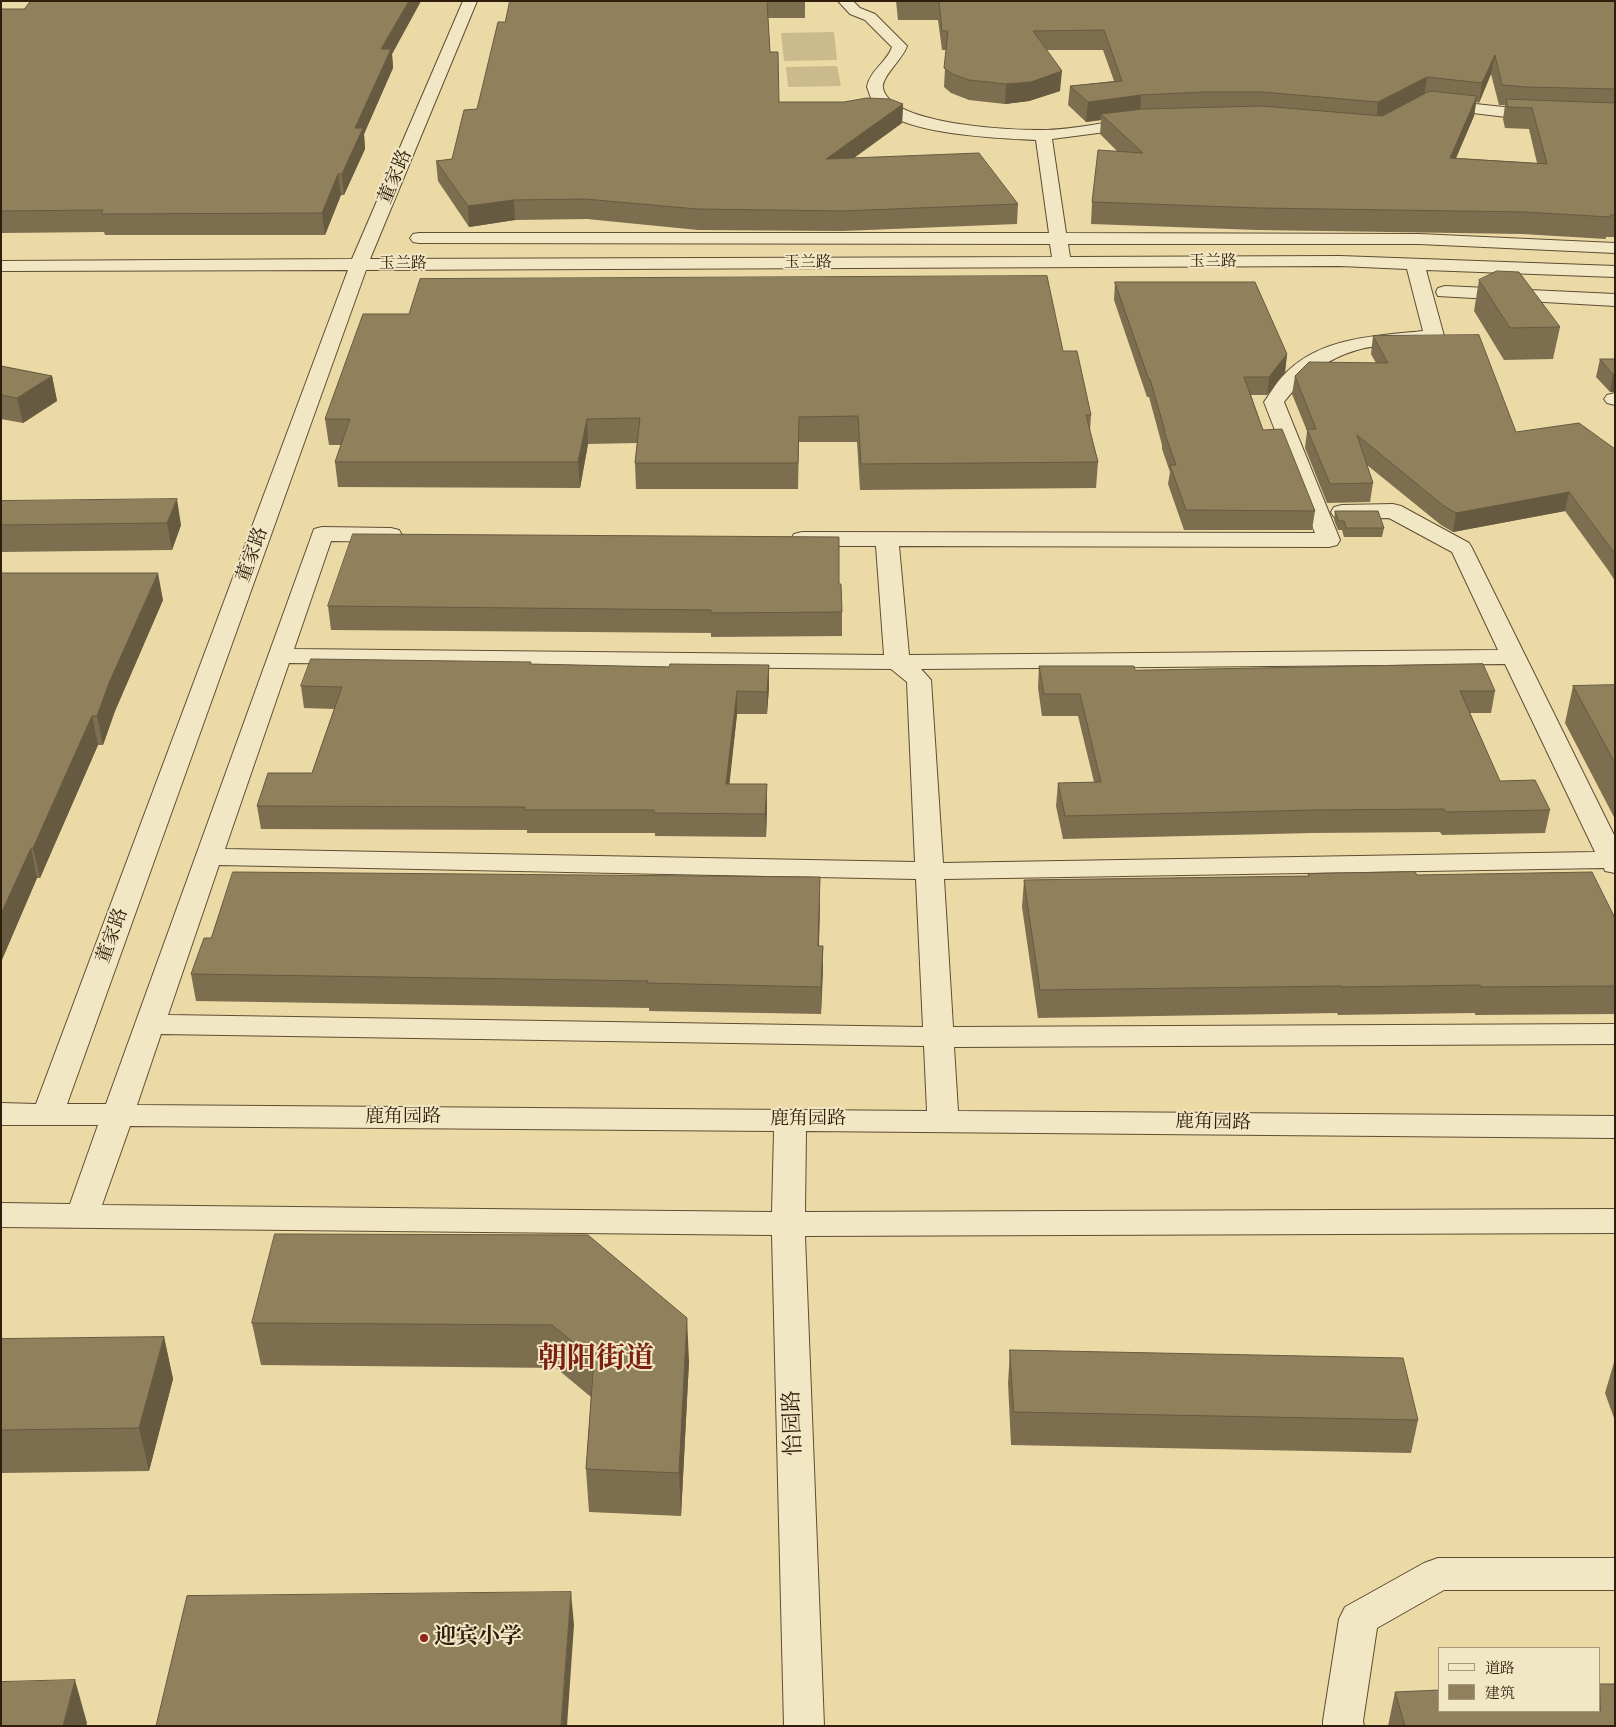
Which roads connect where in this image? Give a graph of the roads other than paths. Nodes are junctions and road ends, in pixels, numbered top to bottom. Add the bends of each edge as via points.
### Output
1 (470, 1) edge
2 (845, 1) edge
3 (868, 9) edge
4 (1424, 104) edge
5 (1615, 116) edge
6 (1149, 122) edge
7 (1043, 135) junction
8 (419, 238) dead end
9 (649, 238) junction
10 (826, 238) junction
11 (1058, 238) junction
12 (1615, 248) edge
13 (1062, 262) junction
14 (646, 263) junction
15 (828, 263) junction
16 (359, 264) junction
17 (1415, 264) junction
18 (1, 266) edge
19 (1615, 272) edge
20 (1445, 292) dead end
21 (1615, 300) edge
22 (1318, 512) junction
23 (412, 535) edge
24 (778, 539) edge
25 (887, 540) junction
26 (280, 656) junction
27 (1514, 657) junction
28 (897, 662) junction
29 (209, 857) junction
30 (1613, 863) edge
31 (930, 871) junction
32 (151, 1024) junction
33 (1615, 1034) edge
34 (939, 1037) junction
35 (1, 1114) edge
36 (48, 1114) junction
37 (119, 1116) junction
38 (790, 1120) junction
39 (943, 1121) junction
40 (1615, 1127) edge
41 (1, 1215) edge
42 (82, 1216) junction
43 (1615, 1221) edge
44 (788, 1224) junction
45 (1615, 1574) edge
46 (804, 1726) edge
47 (1344, 1726) edge

1 - 16 street, 董家路
2 - 3 street via 855,11
3 - 7 street via 900,46 898,56 880,73 875,86 878,97 892,110 917,121 952,129
4 - 5 street via 1523,114
6 - 7 street
7 - 11 street
8 - 9 street
9 - 10 street
9 - 14 street
10 - 11 street
10 - 15 street
11 - 12 street via 1419,239
11 - 13 street
13 - 15 street, 玉兰路
13 - 17 street, 玉兰路 via 1340,261
14 - 15 street, 玉兰路
14 - 16 street, 玉兰路
16 - 18 street, 玉兰路
16 - 36 street, 董家路
17 - 19 street, 玉兰路
17 - 22 street via 1434,336 1354,344 1312,362 1290,380 1274,402
20 - 21 street
22 - 25 street via 1329,540
22 - 27 street via 1393,512 1461,548
23 - 26 street via 322,534
24 - 25 street
25 - 28 street
26 - 28 street
26 - 29 street
27 - 28 street
27 - 30 street
28 - 31 street via 919,680
29 - 31 street
29 - 32 street
30 - 31 street
31 - 34 street
32 - 34 street
32 - 37 street
33 - 34 street
34 - 39 street
35 - 36 street, 鹿角园路
36 - 37 street, 鹿角园路
37 - 38 street, 鹿角园路
37 - 42 street
38 - 39 street, 鹿角园路
38 - 44 street, 怡园路
39 - 40 street, 鹿角园路
41 - 42 street
42 - 44 street
43 - 44 street
44 - 46 street, 怡园路
45 - 47 street via 1438,1574 1359,1619

